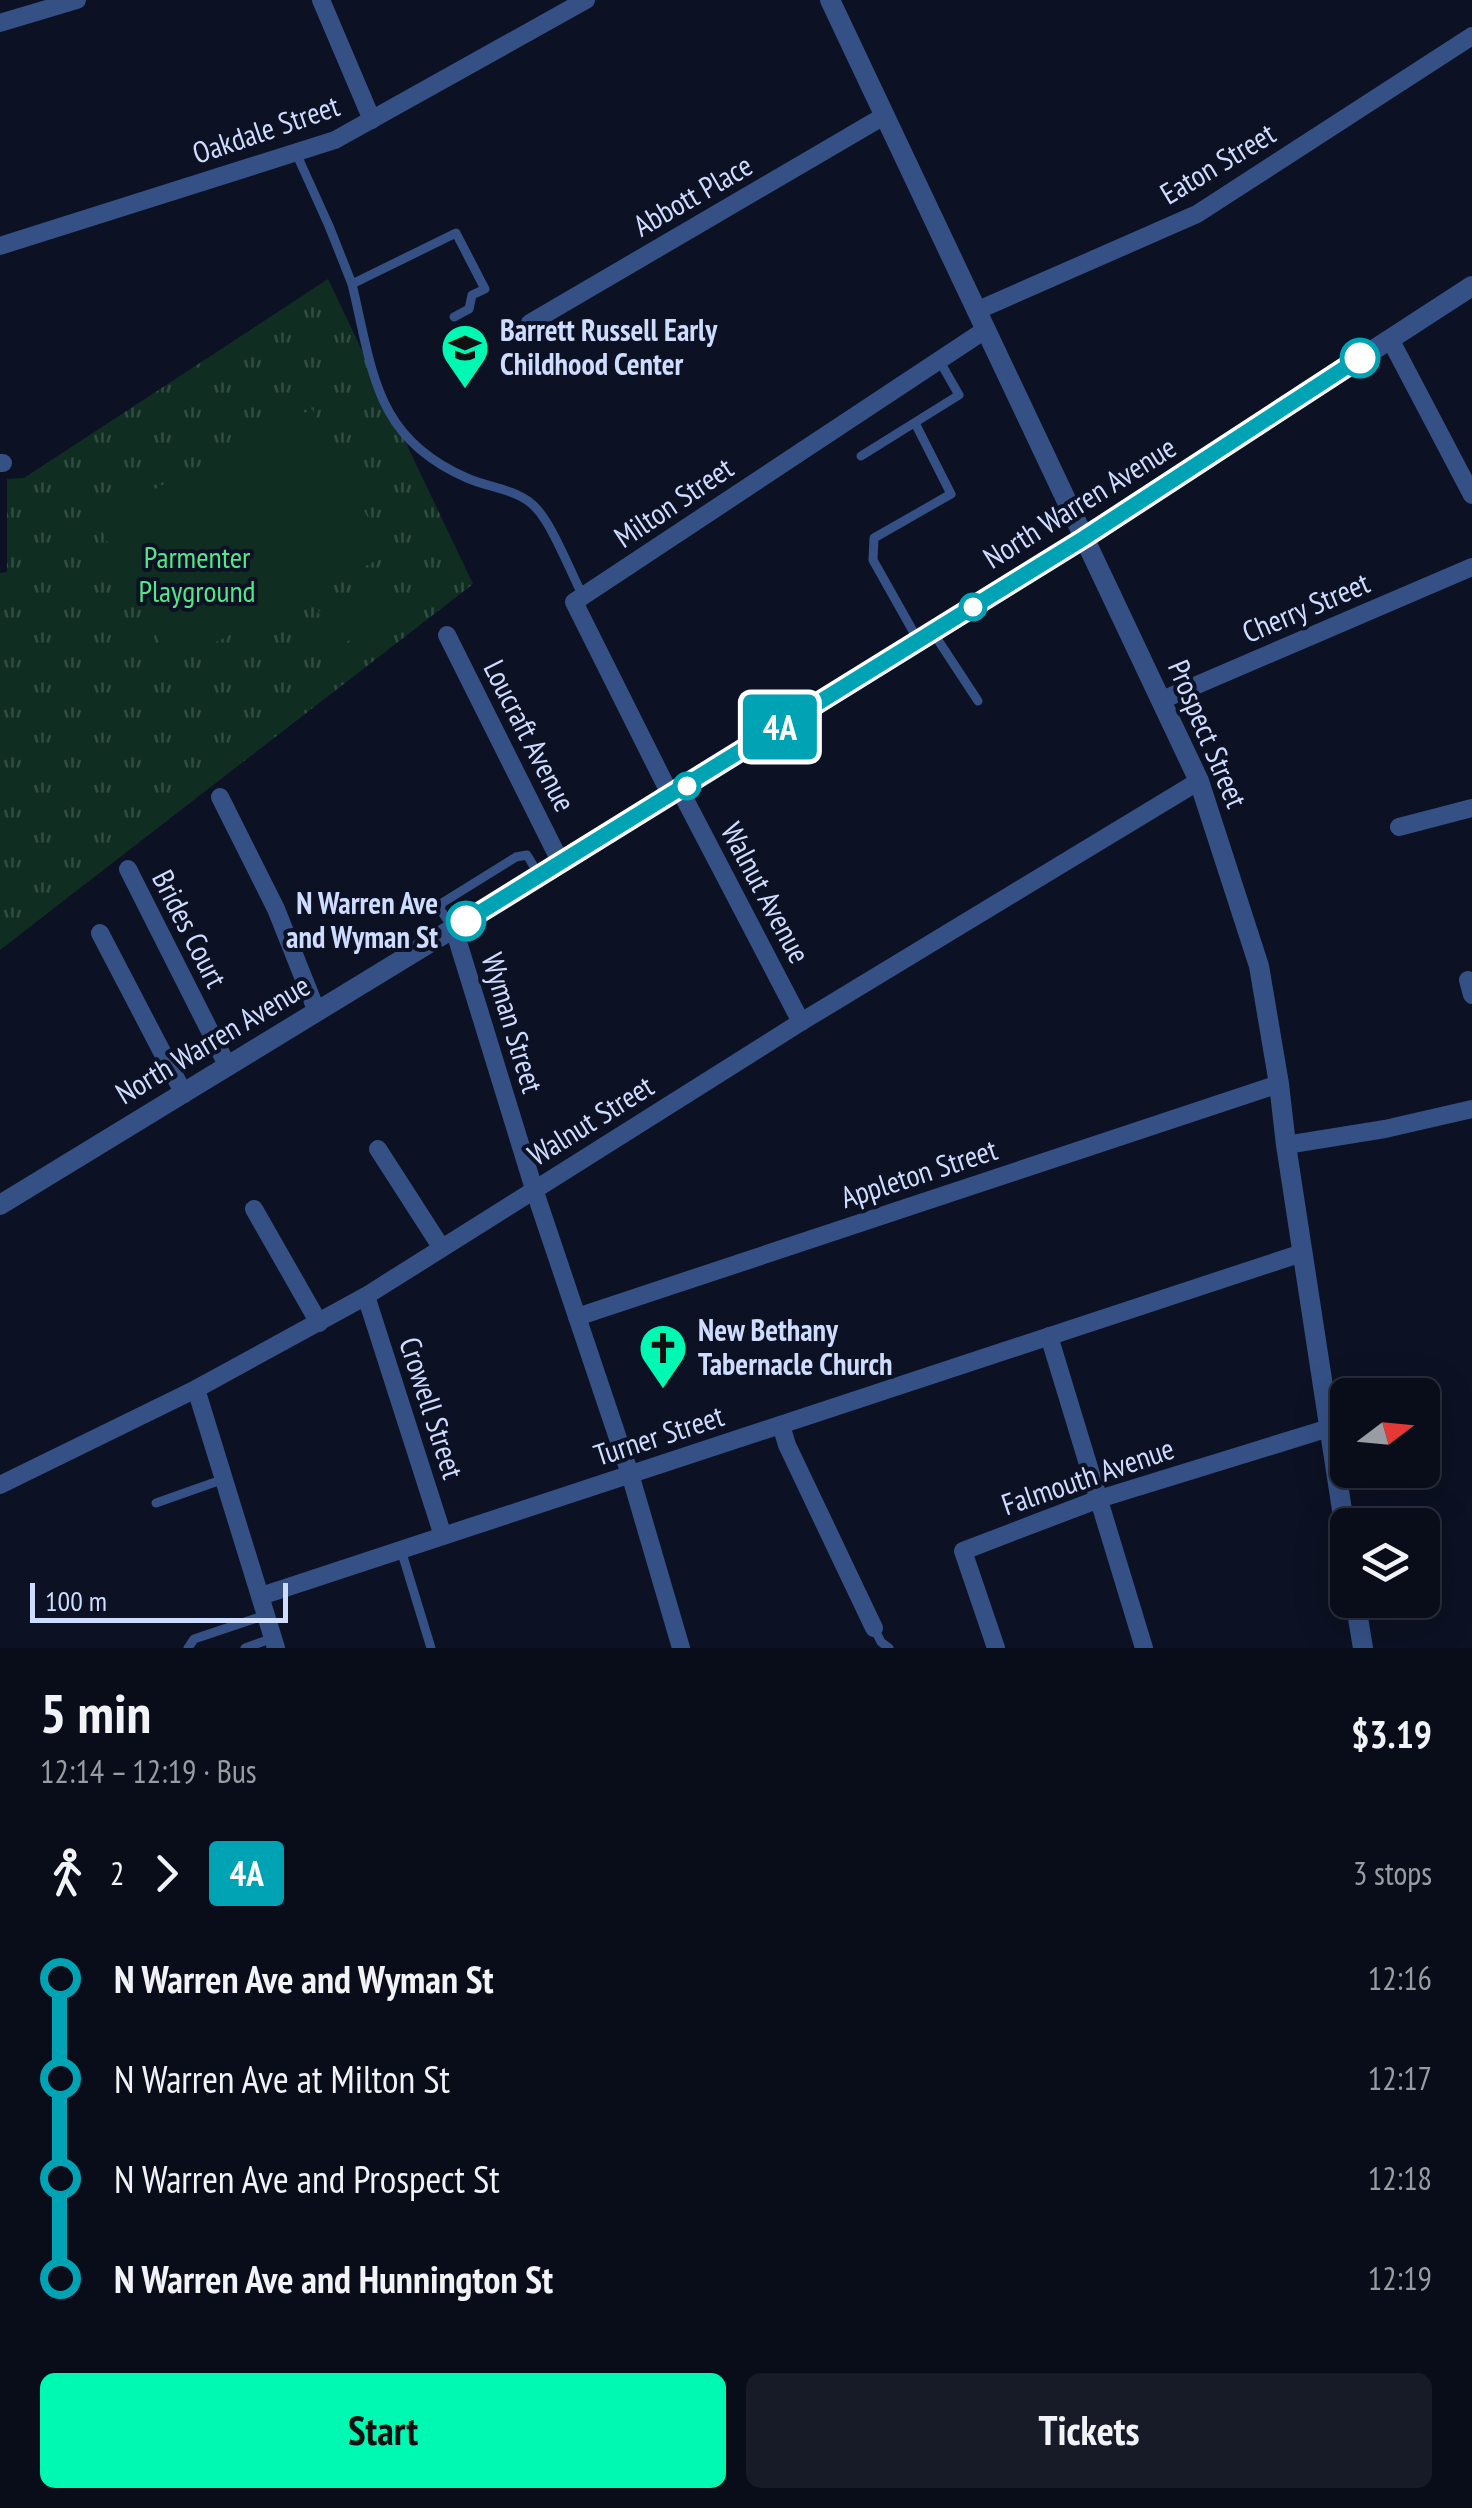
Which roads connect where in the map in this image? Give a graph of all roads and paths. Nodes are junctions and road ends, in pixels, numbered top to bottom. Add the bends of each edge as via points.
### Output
1 (77, 0) edge
2 (320, 0) edge
3 (586, 0) edge
4 (830, 0) edge
5 (0, 23) edge
6 (1472, 36) edge
7 (884, 116) junction
8 (372, 120) junction
9 (296, 153) junction
10 (0, 246) edge
11 (352, 284) junction
12 (1472, 286) edge
13 (454, 317) dead end
14 (980, 320) junction
15 (530, 324) dead end
16 (1390, 338) junction
17 (938, 360) junction
18 (915, 422) junction
19 (861, 456) dead end
20 (1472, 495) edge
21 (1084, 538) junction
22 (1472, 566) edge
23 (583, 596) junction
24 (448, 634) dead end
25 (926, 636) junction
26 (1162, 700) junction
27 (978, 701) dead end
28 (1199, 781) junction
29 (675, 793) junction
30 (220, 797) dead end
31 (1472, 808) edge
32 (1399, 827) dead end
33 (561, 863) junction
34 (128, 870) dead end
35 (454, 929) junction
36 (100, 933) dead end
37 (318, 1012) junction
38 (801, 1022) junction
39 (228, 1067) junction
40 (1279, 1084) junction
41 (184, 1094) junction
42 (1472, 1108) edge
43 (1286, 1145) junction
44 (378, 1149) dead end
45 (534, 1189) junction
46 (0, 1205) edge
47 (254, 1210) dead end
48 (441, 1247) junction
49 (1302, 1253) junction
50 (366, 1296) junction
51 (577, 1317) junction
52 (319, 1323) junction
53 (1049, 1336) junction
54 (196, 1389) junction
55 (781, 1425) junction
56 (1329, 1428) junction
57 (630, 1474) junction
58 (224, 1480) junction
59 (0, 1485) edge
60 (1099, 1499) junction
61 (156, 1503) dead end
62 (1342, 1508) edge
63 (442, 1536) junction
64 (401, 1550) junction
65 (261, 1596) junction
66 (266, 1616) junction
67 (1359, 1618) edge
68 (880, 1642) edge
69 (275, 1643) edge
70 (188, 1648) edge
71 (244, 1648) edge
72 (430, 1648) edge
73 (682, 1648) edge
74 (996, 1648) edge
75 (1144, 1648) edge
76 (1363, 1648) edge

1 - 5 street
2 - 8 street
3 - 8 street, Oakdale Street
4 - 7 street, Prospect Street
6 - 14 street, Eaton Street via 1197,214
7 - 14 street, Prospect Street
7 - 15 street, Abbott Place
8 - 9 street, Oakdale Street
9 - 10 street, Oakdale Street
9 - 11 lane
11 - 13 lane via 456,233 484,288
11 - 23 lane via 373,378 406,438 458,474 532,504
12 - 16 street, North Warren Avenue
14 - 17 street, Milton Street
14 - 21 street, Prospect Street
16 - 20 street
16 - 21 street, North Warren Avenue
17 - 18 lane via 959,396
17 - 23 street, Milton Street
18 - 19 lane
18 - 25 lane via 951,494 874,538 873,560
21 - 25 street, North Warren Avenue
21 - 26 street, Prospect Street
22 - 26 street, Cherry Street
23 - 29 street via 574,602
24 - 33 street, Loucraft Avenue
25 - 27 lane
25 - 29 street, North Warren Avenue
26 - 28 street, Prospect Street
28 - 38 street, Walnut Street
28 - 40 street, Prospect Street via 1258,966
29 - 33 street, North Warren Avenue
29 - 38 street, Walnut Avenue
30 - 37 street
31 - 32 street
33 - 35 street, North Warren Avenue
34 - 39 street, Brides Court
35 - 37 street, North Warren Avenue
35 - 45 street, Wyman Street
36 - 41 street
37 - 39 street, North Warren Avenue
38 - 45 street, Walnut Street
39 - 41 street, North Warren Avenue
40 - 43 street, Prospect Street
40 - 51 street, Appleton Street
41 - 46 street, North Warren Avenue
42 - 43 street
43 - 49 street, Prospect Street
44 - 48 street
45 - 48 street, Walnut Street
45 - 51 street, Wyman Street
47 - 52 street
48 - 50 street, Walnut Street
49 - 53 street, Turner Street
49 - 56 street, Prospect Street
50 - 52 street, Walnut Street
50 - 63 street, Crowell Street
51 - 57 street, Wyman Street
52 - 54 street, Walnut Street
53 - 55 street, Turner Street
53 - 60 street
54 - 58 street
54 - 59 street, Walnut Street
55 - 57 street, Turner Street
55 - 68 street
56 - 60 street, Falmouth Avenue
56 - 62 street, Prospect Street
57 - 63 street, Turner Street
57 - 73 street, Wyman Street
58 - 61 lane
58 - 65 street
60 - 74 street, Falmouth Avenue via 963,1551
60 - 75 street
63 - 64 street, Turner Street
64 - 65 street, Turner Street
64 - 72 lane
65 - 66 street
66 - 69 street
66 - 70 lane via 194,1638
67 - 76 street
69 - 71 lane

